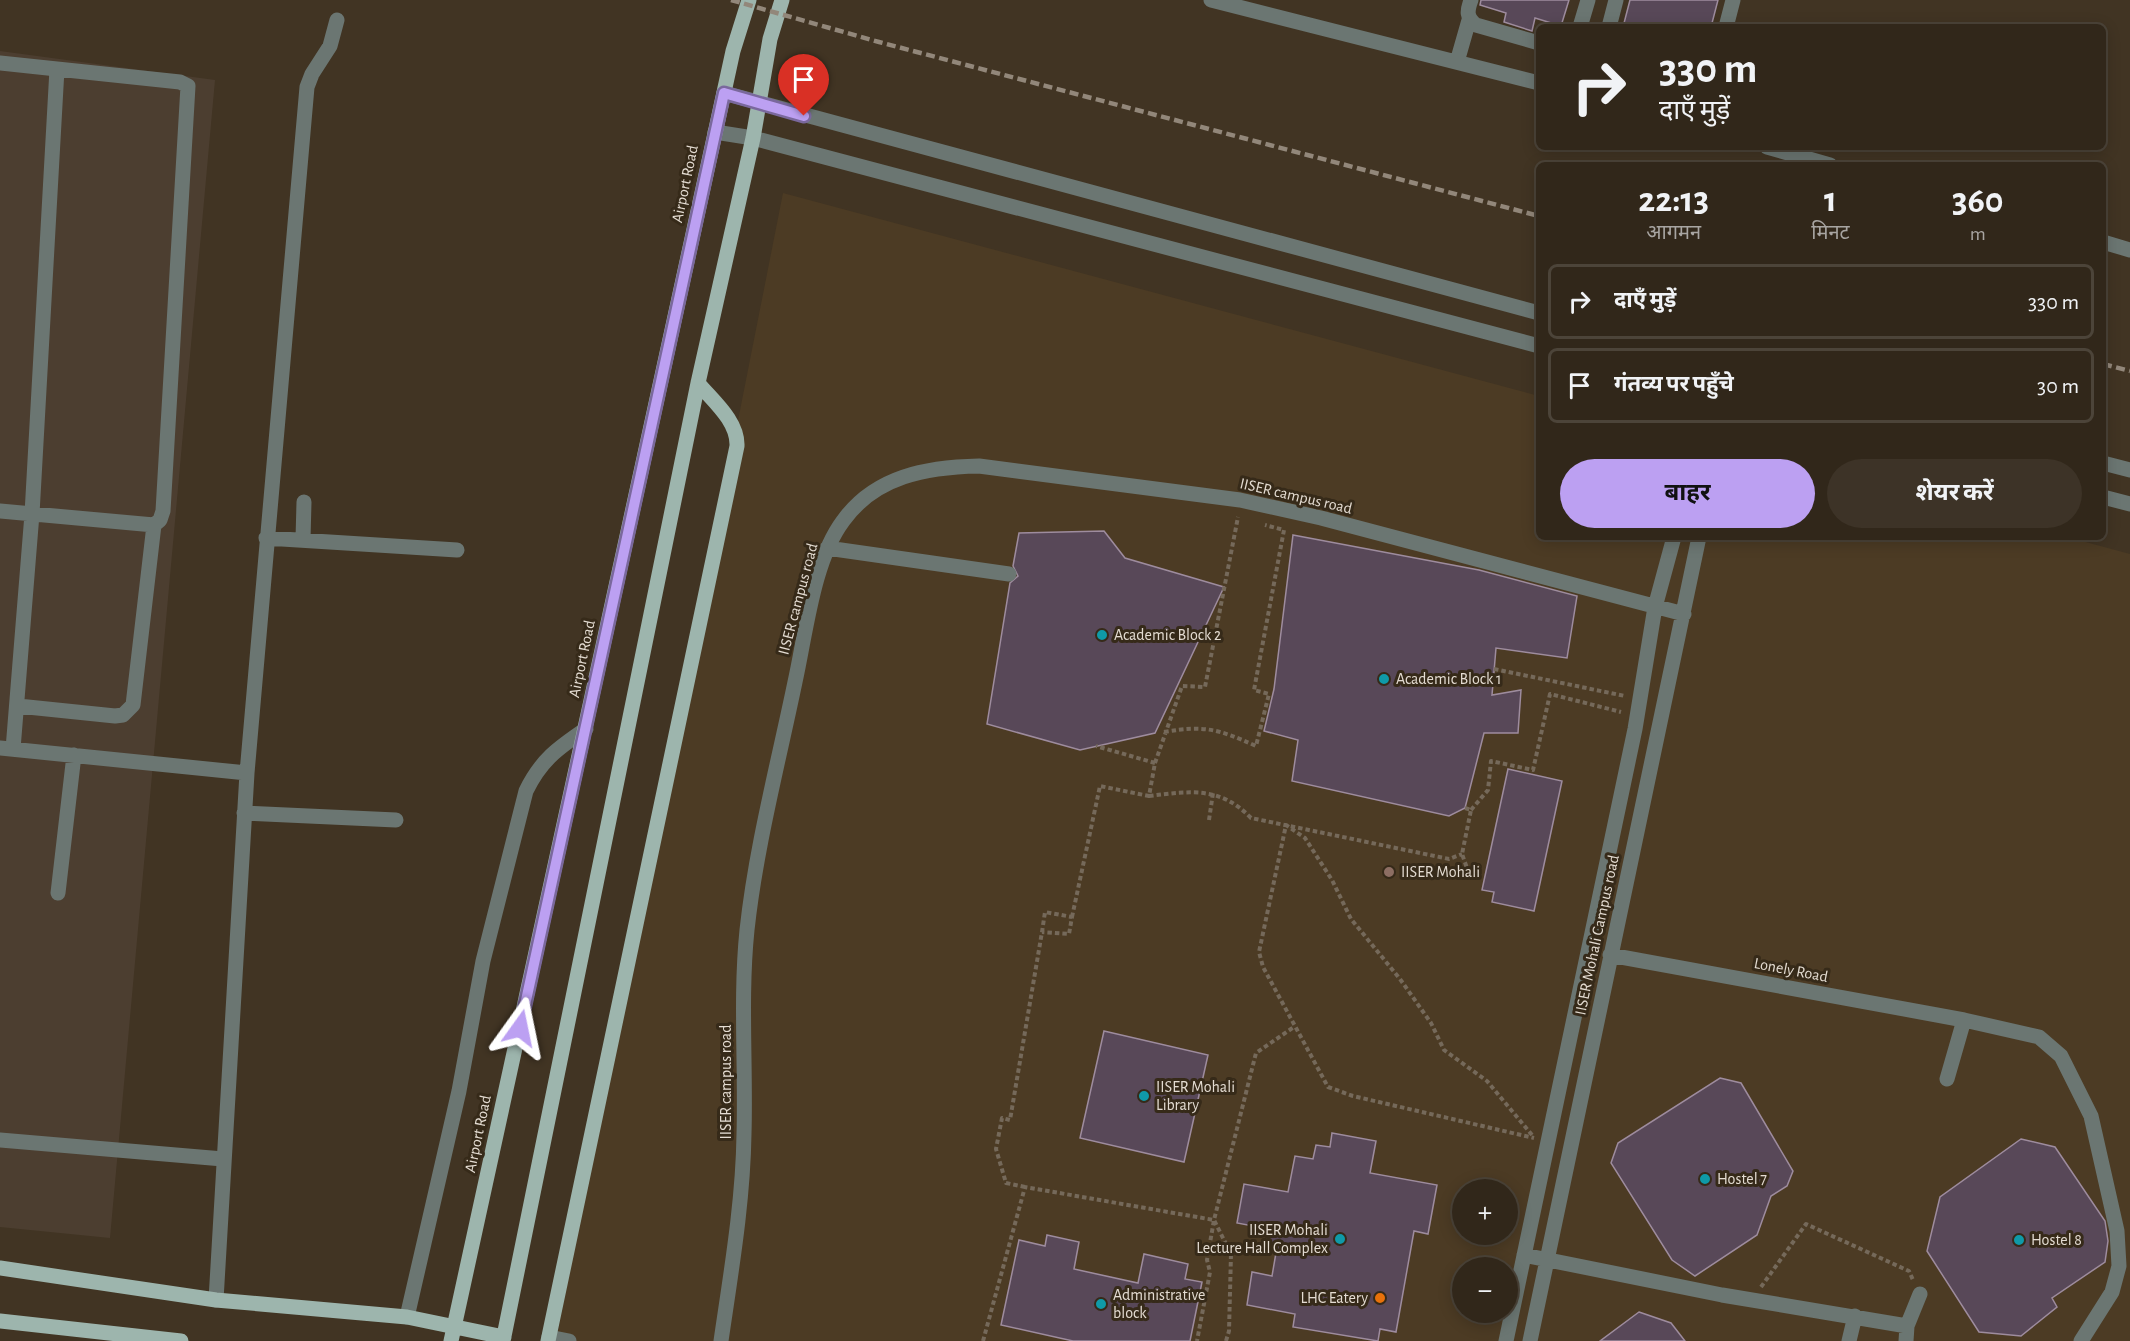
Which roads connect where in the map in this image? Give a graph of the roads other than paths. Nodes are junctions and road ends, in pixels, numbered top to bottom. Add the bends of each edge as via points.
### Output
1 (749, 0) edge
2 (782, 0) edge
3 (1211, 0) edge
4 (1471, 0) edge
5 (1588, 0) edge
6 (1616, 0) edge
7 (1733, 0) edge
8 (337, 20) dead end
9 (1469, 20) junction
10 (1581, 24) edge
11 (1610, 24) edge
12 (1727, 24) edge
13 (1536, 43) edge
14 (1457, 62) junction
15 (0, 63) edge
16 (57, 69) junction
17 (1536, 82) edge
18 (724, 93) junction
19 (758, 104) junction
20 (715, 132) junction
21 (753, 138) junction
22 (1778, 150) edge
23 (1820, 162) edge
24 (2106, 243) edge
25 (2130, 250) edge
26 (1536, 312) edge
27 (1536, 345) edge
28 (698, 383) junction
29 (2106, 464) edge
30 (2130, 470) edge
31 (2106, 498) edge
32 (304, 502) dead end
33 (2130, 504) edge
34 (0, 511) edge
35 (32, 514) junction
36 (154, 525) junction
37 (266, 538) junction
38 (303, 539) junction
39 (1673, 540) edge
40 (1698, 540) edge
41 (827, 548) junction
42 (457, 550) dead end
43 (1009, 574) dead end
44 (1655, 607) junction
45 (1684, 614) junction
46 (18, 706) junction
47 (586, 729) junction
48 (7, 748) edge
49 (74, 755) junction
50 (247, 773) junction
51 (244, 813) junction
52 (396, 820) dead end
53 (58, 893) dead end
54 (1610, 955) junction
55 (1964, 1020) junction
56 (1947, 1079) dead end
57 (0, 1140) edge
58 (224, 1159) junction
59 (1524, 1255) junction
60 (1546, 1259) junction
61 (0, 1268) edge
62 (1920, 1294) road end
63 (216, 1300) junction
64 (1855, 1316) junction
65 (407, 1317) junction
66 (0, 1320) edge
67 (1906, 1333) edge
68 (453, 1334) edge
69 (503, 1339) edge
70 (548, 1339) edge
71 (181, 1341) edge
72 (569, 1341) edge
73 (721, 1341) edge
74 (1506, 1341) edge
75 (1530, 1341) edge
76 (1849, 1341) edge
77 (2081, 1341) edge

1 - 18 main road, Airport Road
2 - 19 main road
3 - 14 street
4 - 9 street
5 - 10 street
6 - 11 street
7 - 12 street
8 - 37 street via 330,46 307,87
9 - 13 street
9 - 14 street
14 - 17 street
15 - 16 street
16 - 35 street
16 - 36 street via 180,82 188,86 190,93 163,511
18 - 19 street
18 - 20 main road, Airport Road
19 - 21 main road
19 - 26 street
20 - 21 street
20 - 47 main road, Airport Road
21 - 27 street
21 - 28 main road
22 - 23 street
24 - 25 street
28 - 69 main road
28 - 70 main road via 734,426 737,446
29 - 30 street
31 - 33 street
32 - 38 street
34 - 35 street
35 - 36 street
35 - 46 street
36 - 46 street via 133,705 123,715 115,716
37 - 38 street
37 - 50 street
38 - 42 street
39 - 44 street, IISER Mohali Campus road
40 - 45 street, IISER Mohali Campus road
41 - 43 street
41 - 44 street, IISER campus road via 843,520 870,493 905,475 945,467 980,466 1240,501 1321,518
41 - 73 street, IISER campus road via 785,732 747,931 742,1187
44 - 45 street, IISER campus road
44 - 59 street, IISER Mohali Campus road via 1635,729
45 - 54 street, IISER Mohali Campus road
46 - 48 street
47 - 65 street via 557,748 537,769 526,791 483,961 459,1092
47 - 68 main road, Airport Road
48 - 49 street
49 - 50 street
49 - 53 street
50 - 51 street
51 - 52 street
51 - 58 street
54 - 55 street, Lonely Road
54 - 60 street, IISER Mohali Campus road
55 - 56 street
55 - 77 street, Lonely Road via 2039,1037 2061,1056 2091,1116 2117,1231 2119,1266 2112,1293
57 - 58 street
58 - 63 street
59 - 60 street
59 - 74 street, IISER Mohali Campus road
60 - 64 street
60 - 75 street, IISER Mohali Campus road
61 - 63 main road
62 - 67 street
63 - 65 main road
64 - 67 street
64 - 76 street
65 - 68 main road
66 - 71 main road
68 - 69 main road
70 - 72 street

